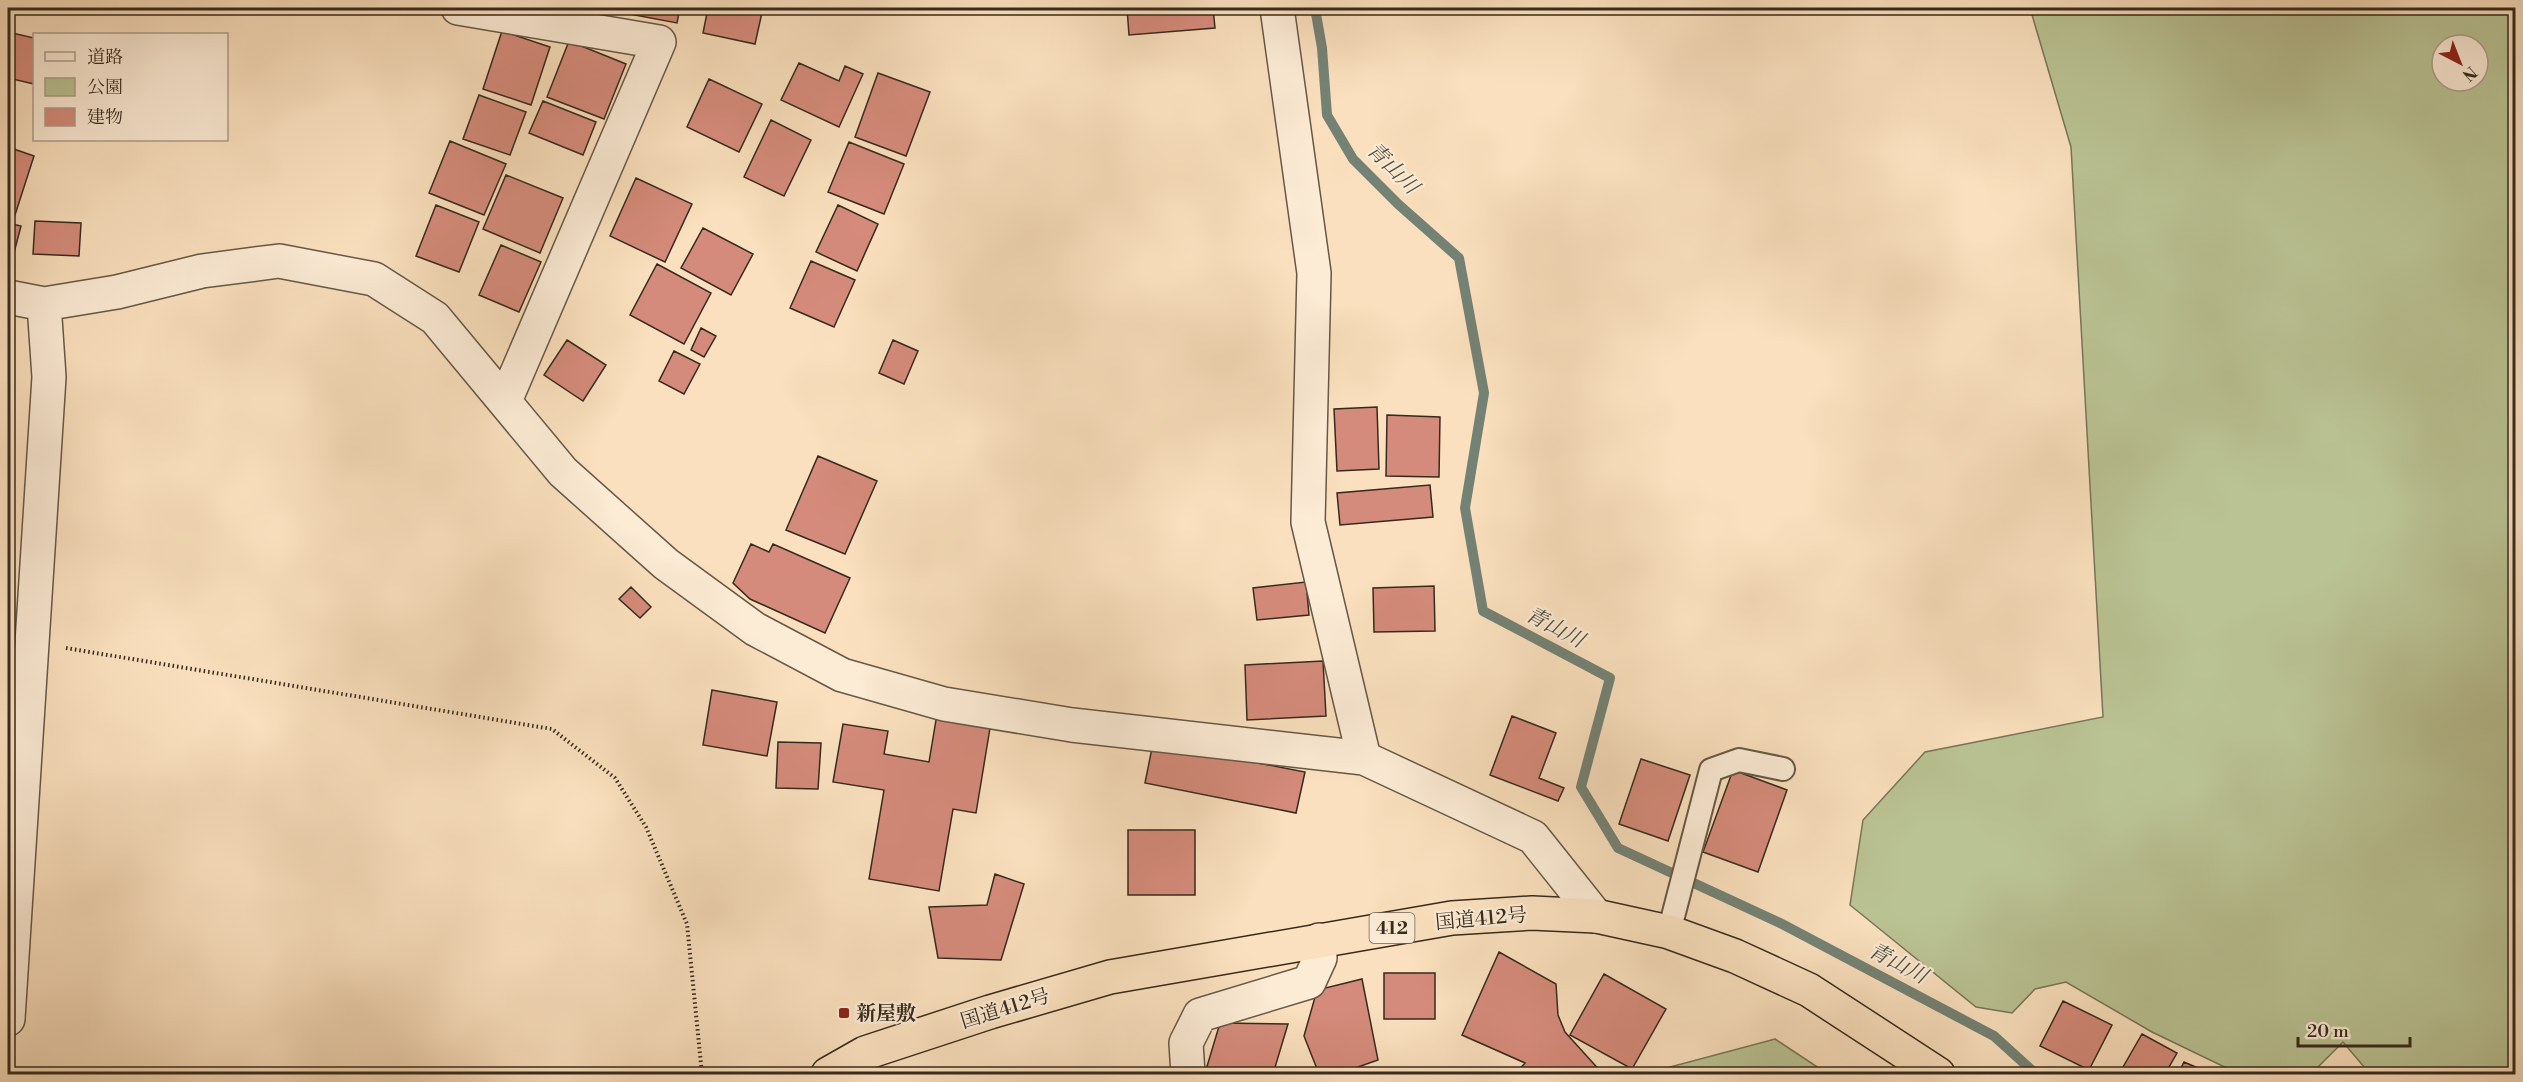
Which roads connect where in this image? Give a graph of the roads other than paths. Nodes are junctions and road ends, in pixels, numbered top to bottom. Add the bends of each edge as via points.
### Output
1 (458, 8) edge
2 (1277, 8) edge
3 (8, 297) edge
4 (44, 304) junction
5 (505, 401) junction
6 (1364, 758) junction
7 (1783, 769) dead end
8 (1596, 916) junction
9 (1669, 932) junction
10 (1319, 940) junction
11 (8, 1019) edge
12 (828, 1074) edge
13 (1188, 1074) edge
14 (1938, 1074) edge

1 - 5 street via 659,42
2 - 6 street via 1314,273 1308,522
3 - 4 street
4 - 5 street via 117,292 202,271 279,261 374,279 435,318
4 - 11 street via 49,377
5 - 6 street via 562,472 666,564 755,629 842,675 944,704 1060,723
6 - 8 street via 1533,837
7 - 9 lane via 1738,760 1711,770
8 - 9 highway, 国道412号 / 412
8 - 10 highway, 国道412号 / 412 via 1532,913 1452,918
9 - 14 highway, 国道412号 / 412 via 1735,956 1809,990
10 - 12 highway, 国道412号 / 412 via 1110,977 866,1053
10 - 13 street via 1320,958 1309,982 1200,1015 1186,1043

